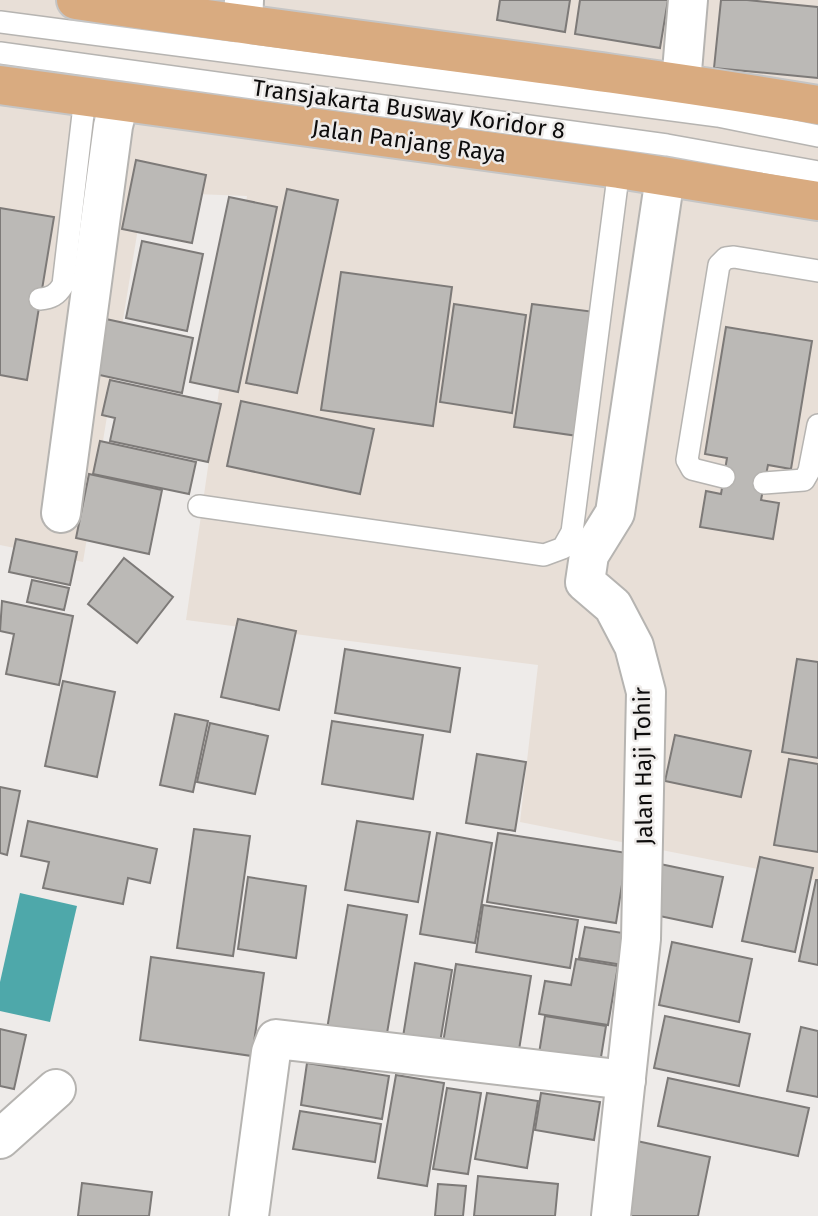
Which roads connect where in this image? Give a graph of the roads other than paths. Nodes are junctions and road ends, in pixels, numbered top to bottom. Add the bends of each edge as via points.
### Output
1 (76, 0) edge
2 (688, 0) edge
3 (243, 13) edge
4 (0, 22) edge
5 (0, 53) edge
6 (681, 83) junction
7 (0, 85) edge
8 (102, 100) junction
9 (818, 105) edge
10 (818, 136) edge
11 (619, 169) junction
12 (818, 172) edge
13 (665, 177) junction
14 (818, 201) edge
15 (817, 265) edge
16 (40, 299) dead end
17 (818, 425) edge
18 (724, 477) dead end
19 (765, 483) dead end
20 (199, 506) dead end
21 (61, 513) dead end
22 (626, 1080) junction
23 (56, 1089) dead end
24 (0, 1139) edge
25 (249, 1216) edge
26 (611, 1216) edge

1 - 3 main road
2 - 6 street
3 - 6 main road
4 - 10 lane, Transjakarta Busway Koridor 8 via 718,116
5 - 12 lane, Transjakarta Busway Koridor 8 via 667,145
6 - 9 main road
7 - 8 main road, Jalan Panjang Raya
8 - 11 main road, Jalan Panjang Raya
8 - 16 lane via 63,285 50,298
8 - 21 street via 113,125
11 - 13 main road, Jalan Panjang Raya
11 - 20 lane via 572,532 563,548 544,555
13 - 14 main road, Jalan Panjang Raya
13 - 22 street, Jalan Haji Tohir via 615,513 589,555 585,582 613,606 634,646 646,692 641,939
15 - 18 lane via 734,257 719,265 687,460 691,468
17 - 19 lane via 804,480
22 - 25 street via 276,1039
22 - 26 street, Jalan Haji Tohir
23 - 24 street

